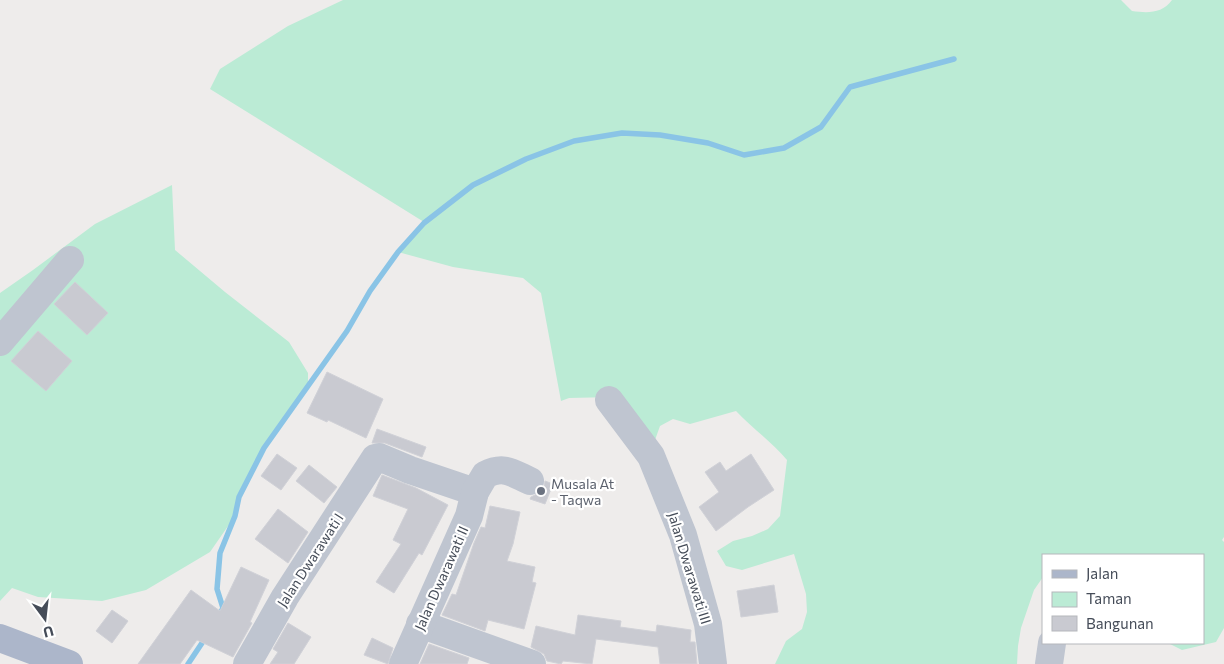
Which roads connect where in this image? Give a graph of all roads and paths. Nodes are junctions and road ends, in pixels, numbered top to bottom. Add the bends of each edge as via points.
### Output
1 (70, 260) dead end
2 (0, 342) edge
3 (609, 400) dead end
4 (530, 481) dead end
5 (475, 492) junction
6 (420, 624) junction
7 (0, 638) edge
8 (1052, 644) edge
9 (69, 664) edge
10 (247, 664) edge
11 (404, 664) edge
12 (532, 664) edge
13 (713, 664) edge
14 (1049, 664) edge

1 - 2 street
3 - 13 street, Jalan Dwarawati III via 651,456 683,535 708,624
4 - 5 street via 507,470 494,471 485,475
5 - 6 street, Jalan Dwarawati II via 469,516
5 - 10 street, Jalan Dwarawati I via 375,458 285,597
6 - 11 street, Jalan Dwarawati II
6 - 12 street
7 - 9 main road
8 - 14 street

